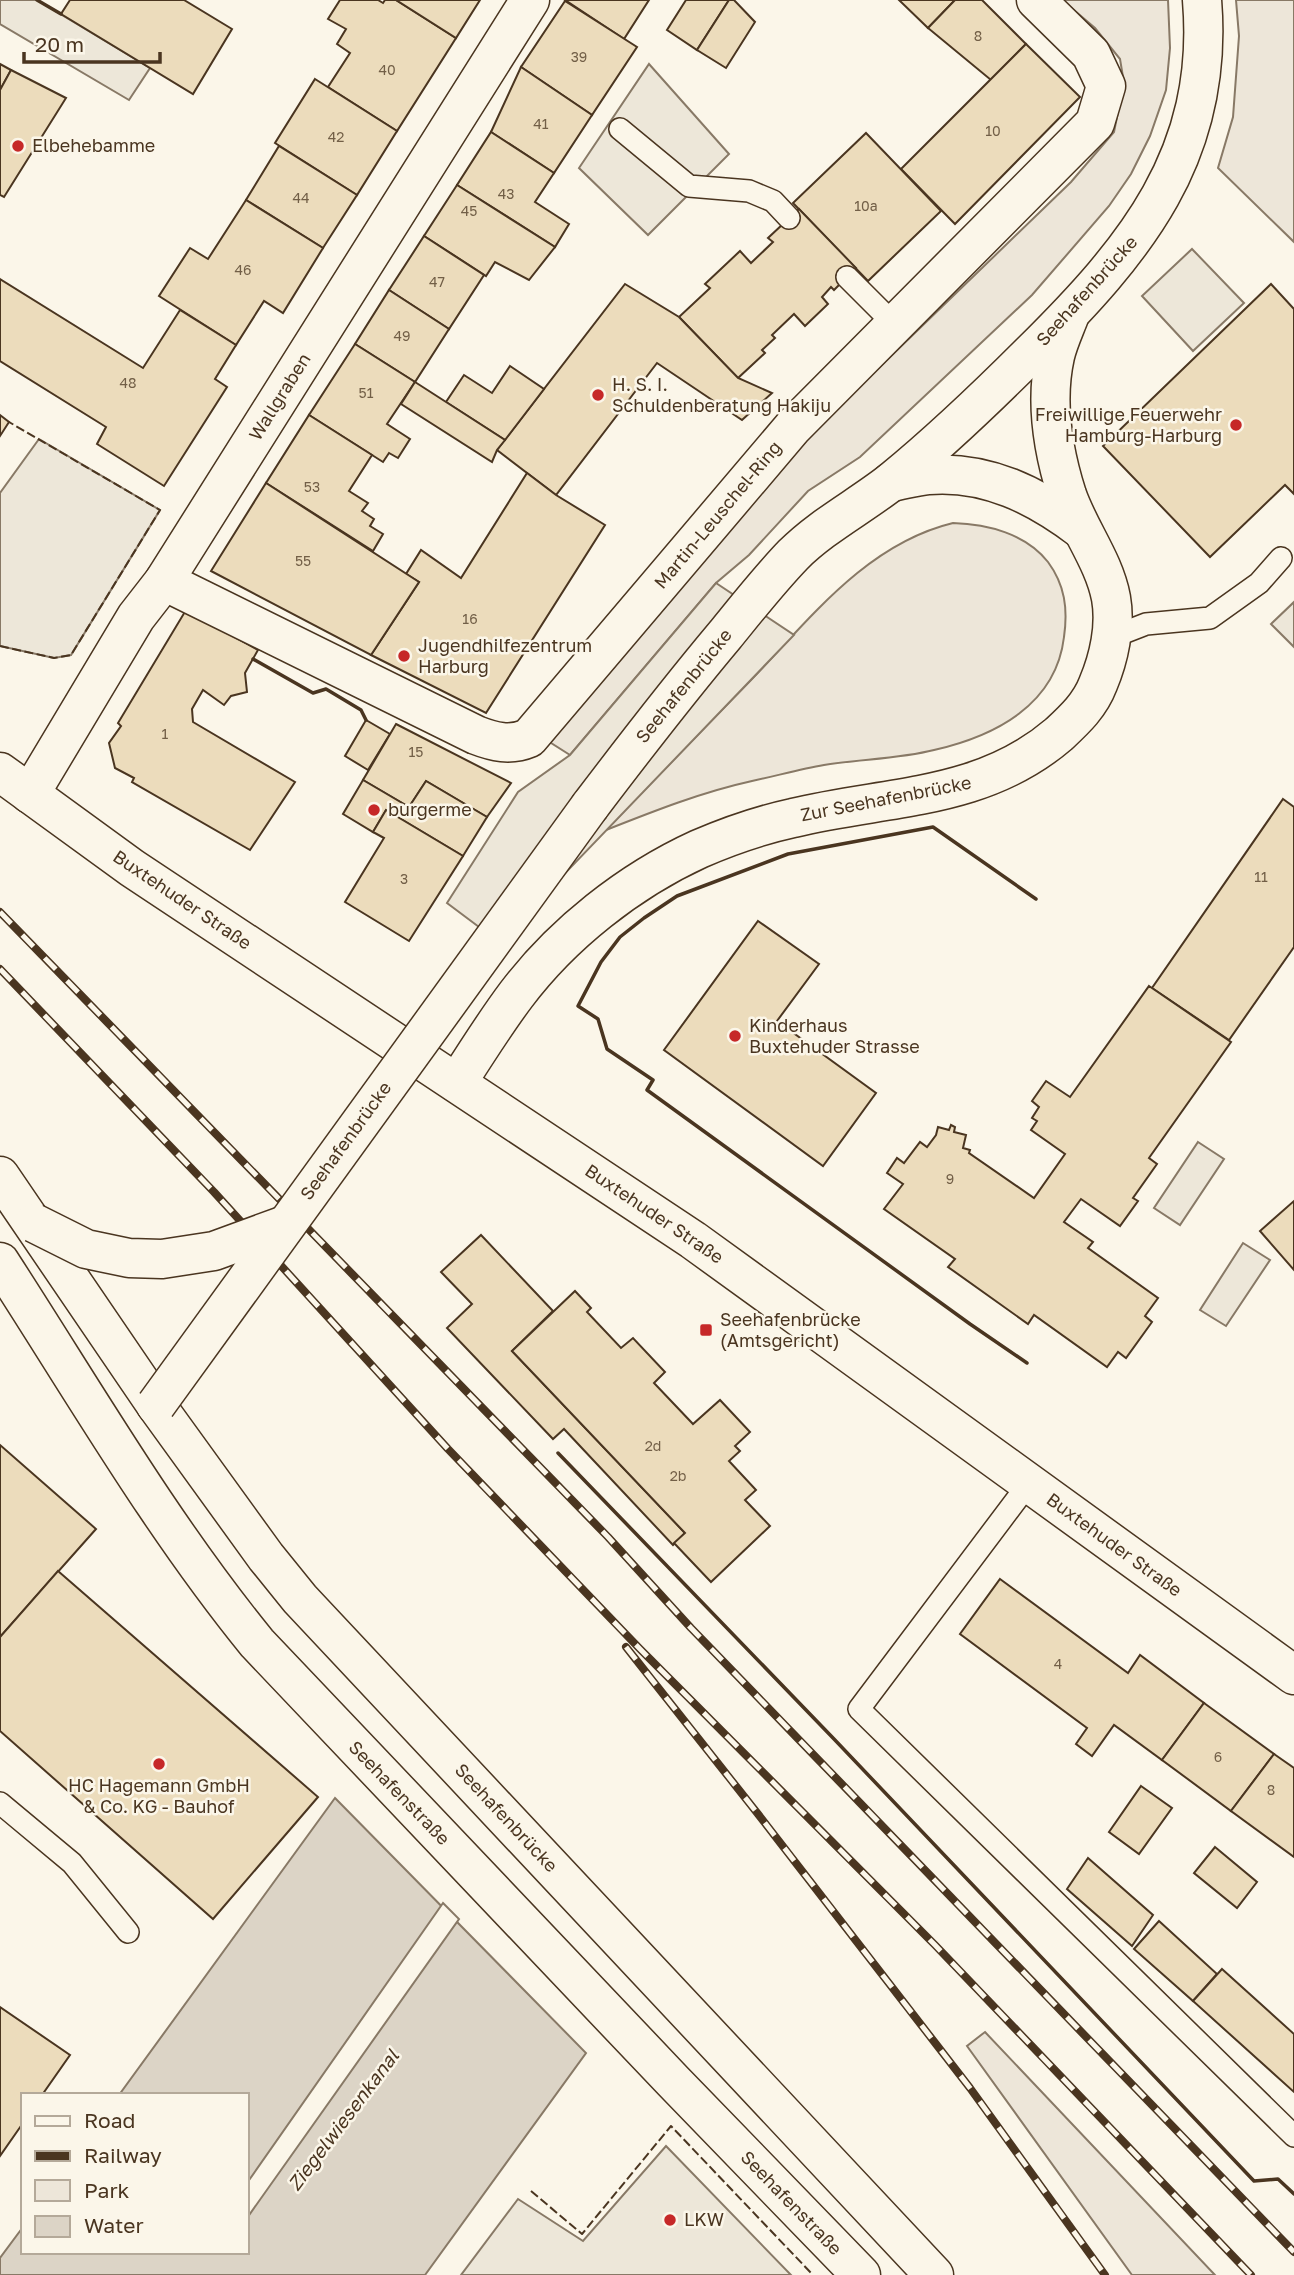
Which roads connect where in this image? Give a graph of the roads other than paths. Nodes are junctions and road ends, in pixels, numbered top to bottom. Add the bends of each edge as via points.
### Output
1 (530, 0) edge
2 (1036, 0) edge
3 (1202, 0) edge
4 (620, 129) dead end
5 (789, 218) dead end
6 (848, 277) dead end
7 (1069, 317) junction
8 (895, 325) junction
9 (979, 405) junction
10 (891, 482) junction
11 (1002, 484) junction
12 (1082, 530) junction
13 (1281, 558) dead end
14 (164, 581) junction
15 (1110, 638) junction
16 (15, 783) edge
17 (457, 1083) junction
18 (0, 1176) edge
19 (34, 1223) junction
20 (285, 1225) junction
21 (0, 1262) edge
22 (156, 1405) junction
23 (1029, 1483) junction
24 (1291, 1667) edge
25 (0, 1803) edge
26 (128, 1932) dead end
27 (1294, 2136) edge
28 (861, 2275) edge
29 (934, 2275) edge

1 - 14 main road, Wallgraben
2 - 8 main road, Martin-Leuschel-Ring via 1091,54 1106,86 1095,123
3 - 7 main road, Seehafenbrücke via 1203,61 1197,105 1174,173 1136,238
4 - 5 lane via 689,186 750,191 773,201
6 - 8 lane
7 - 9 main road, Seehafenbrücke
7 - 12 main road via 1055,356 1050,397 1058,466
8 - 14 main road, Martin-Leuschel-Ring via 793,427 529,738 519,742 494,742 476,735
9 - 10 main road, Seehafenbrücke
9 - 11 main road via 975,439 984,464
10 - 11 main road, Zur Seehafenbrücke via 929,475 966,476
10 - 20 main road, Seehafenbrücke, bridge via 795,552 670,702
11 - 12 main road, Zur Seehafenbrücke via 1030,495
12 - 15 main road, Zur Seehafenbrücke via 1111,598
13 - 15 lane via 1259,583 1210,618 1146,624
14 - 16 main road, Wallgraben
15 - 17 main road, Zur Seehafenbrücke via 1098,686 1084,709 1048,743 997,774 964,786 795,817 746,831 653,874 577,930 517,993
16 - 17 main road, Buxtehuder Straße via 132,868
17 - 23 main road, Buxtehuder Straße via 693,1240
18 - 19 main road, Seehafenbrücke
19 - 20 main road, bridge via 86,1249 162,1259 214,1251
19 - 22 main road, Seehafenbrücke
20 - 22 main road, Seehafenbrücke, bridge
21 - 28 main road, Seehafenstraße via 177,1538 257,1643
22 - 29 main road, Seehafenbrücke via 300,1599
23 - 24 main road, Buxtehuder Straße
23 - 27 lane via 859,1709
25 - 26 lane via 72,1863

